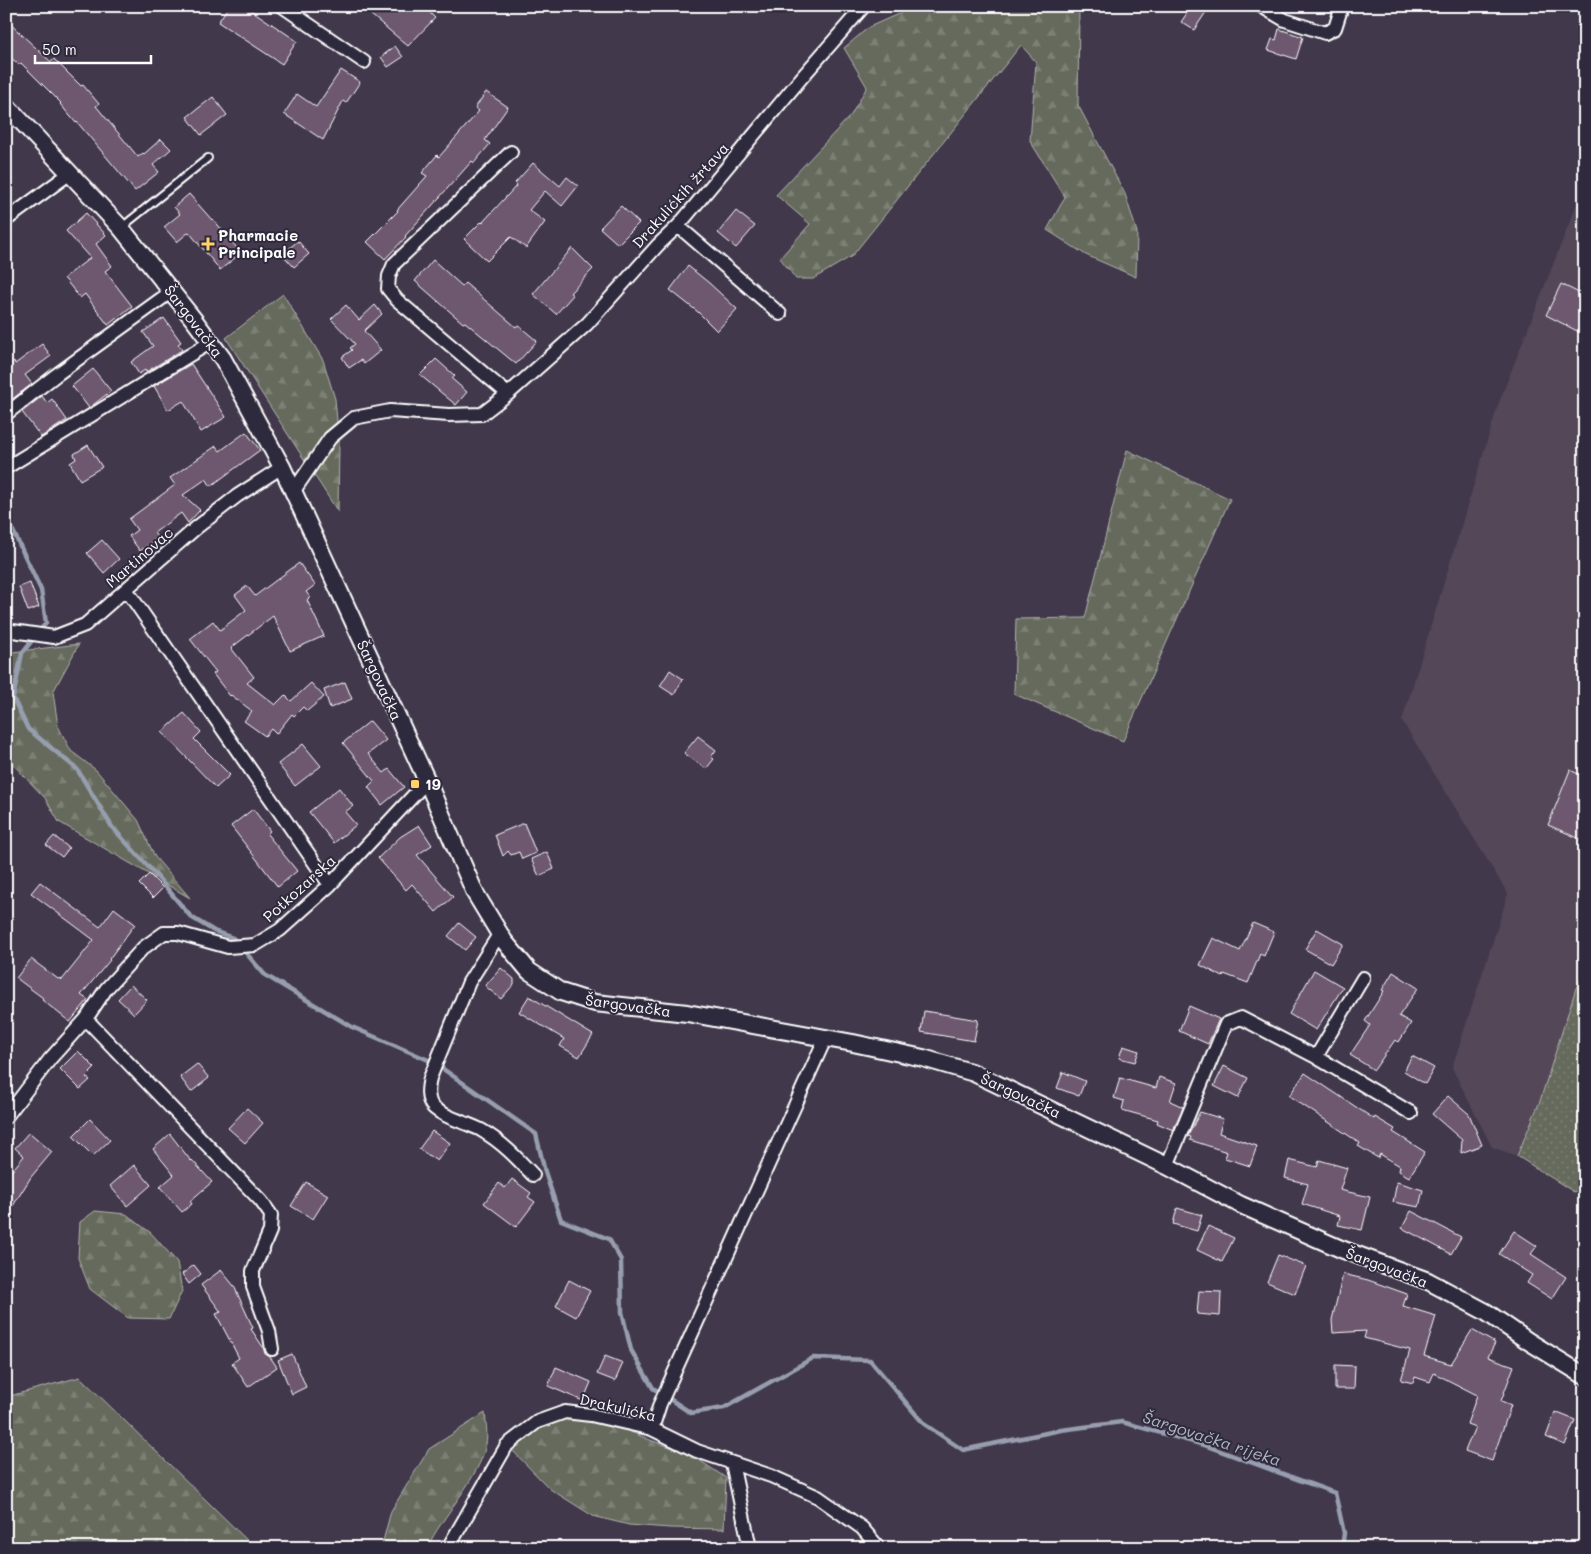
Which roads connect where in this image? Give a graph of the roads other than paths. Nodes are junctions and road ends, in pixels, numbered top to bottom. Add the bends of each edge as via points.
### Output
1 (282, 6) edge
2 (864, 6) edge
3 (1261, 6) edge
4 (1342, 6) edge
5 (364, 62) dead end
6 (6, 105) edge
7 (511, 152) dead end
8 (208, 158) dead end
9 (69, 174) junction
10 (6, 220) edge
11 (678, 226) junction
12 (121, 228) junction
13 (172, 291) junction
14 (780, 314) dead end
15 (211, 342) junction
16 (508, 394) junction
17 (6, 414) edge
18 (9, 466) dead end
19 (282, 467) junction
20 (294, 492) junction
21 (126, 589) junction
22 (6, 630) edge
23 (427, 781) junction
24 (330, 885) junction
25 (500, 933) junction
26 (1363, 978) dead end
27 (86, 1018) junction
28 (825, 1039) junction
29 (1316, 1057) junction
30 (1411, 1113) dead end
31 (6, 1117) edge
32 (1166, 1166) junction
33 (533, 1175) dead end
34 (272, 1349) dead end
35 (1585, 1376) edge
36 (652, 1429) junction
37 (732, 1463) junction
38 (448, 1548) edge
39 (750, 1548) edge
40 (879, 1548) edge

1 - 5 street
2 - 11 street, Drakulićkih žrtava
3 - 4 street via 1285,20 1325,33 1335,28
6 - 9 street, Šargovačka
7 - 16 street via 394,264 388,289
8 - 12 lane
9 - 10 street
9 - 12 street, Šargovačka
11 - 14 street
11 - 16 street, Drakulićkih žrtava via 587,324
12 - 13 street, Šargovačka
13 - 15 street, Šargovačka
13 - 17 street
15 - 18 street
15 - 19 street, Šargovačka via 223,358
16 - 20 street, Drakulićkih žrtava via 482,414 390,411 354,418 330,438
19 - 20 street, Šargovačka
19 - 21 street, Martinovac via 196,528
20 - 23 street, Šargovačka
21 - 22 street, Martinovac via 85,625 54,637
21 - 24 street
23 - 24 street, Potkozarska
23 - 25 street, Šargovačka via 475,893
24 - 27 street, Potkozarska via 280,930 255,945 228,947 178,933 164,933 143,948
25 - 28 street, Šargovačka via 529,971 561,992 594,1003 687,1013
25 - 33 street via 469,982 430,1078 428,1100 434,1108 481,1130 508,1148
26 - 29 street
27 - 31 street, Potkozarska
27 - 34 street via 262,1201 271,1216 270,1231 253,1270 253,1287
28 - 32 street, Šargovačka via 923,1058 974,1073
28 - 36 street via 660,1404
29 - 30 street
29 - 32 street via 1241,1018 1226,1024
32 - 35 street, Šargovačka via 1241,1205 1341,1249 1428,1281 1486,1312
36 - 37 street, Drakulićka via 697,1451
36 - 38 street, Drakulićka via 565,1412 537,1422 507,1445
37 - 39 street
37 - 40 street, Drakulićka via 818,1497 862,1528

